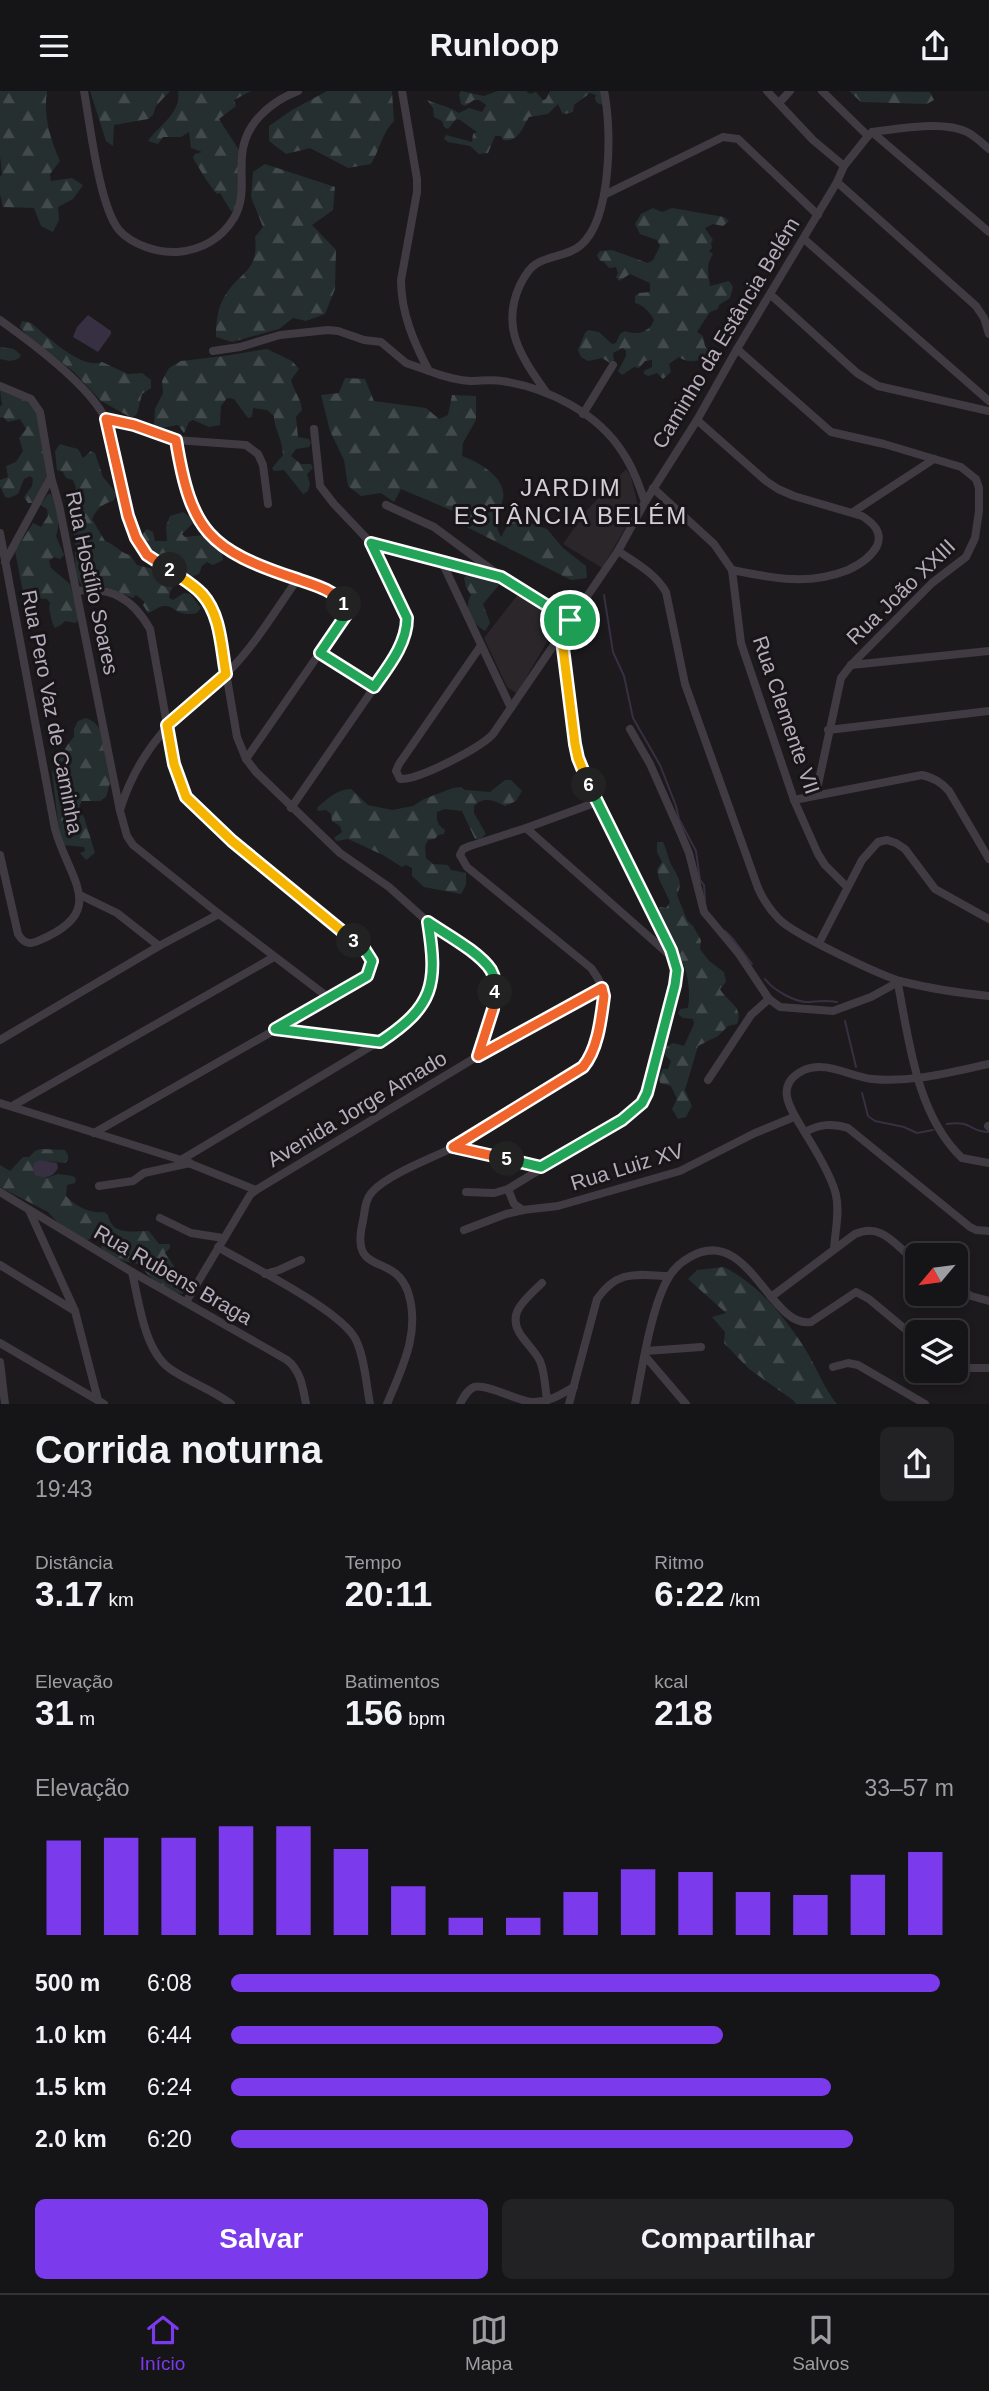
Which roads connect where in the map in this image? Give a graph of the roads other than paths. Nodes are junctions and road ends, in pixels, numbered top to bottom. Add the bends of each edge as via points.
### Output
1 (84, 91) edge
2 (298, 91) edge
3 (402, 91) edge
4 (604, 91) edge
5 (767, 91) edge
6 (790, 91) edge
7 (822, 91) edge
8 (779, 103) junction
9 (870, 134) junction
10 (989, 149) edge
11 (844, 166) junction
12 (837, 182) junction
13 (604, 195) junction
14 (818, 215) junction
15 (989, 232) edge
16 (804, 239) junction
17 (771, 295) junction
18 (0, 320) edge
19 (989, 334) edge
20 (737, 349) junction
21 (213, 351) dead end
22 (613, 365) dead end
23 (429, 371) junction
24 (0, 386) edge
25 (546, 393) junction
26 (989, 401) edge
27 (989, 411) edge
28 (583, 414) junction
29 (106, 419) junction
30 (697, 420) junction
31 (314, 429) dead end
32 (176, 440) junction
33 (934, 459) junction
34 (51, 477) junction
35 (653, 488) junction
36 (645, 502) junction
37 (268, 504) dead end
38 (386, 505) dead end
39 (853, 512) junction
40 (0, 533) edge
41 (371, 543) junction
42 (618, 551) junction
43 (441, 560) junction
44 (5, 562) junction
45 (732, 570) junction
46 (501, 577) junction
47 (297, 580) junction
48 (77, 591) junction
49 (570, 620) junction
50 (561, 632) junction
51 (481, 647) junction
52 (989, 650) edge
53 (320, 653) junction
54 (851, 665) junction
55 (226, 674) junction
56 (374, 687) junction
57 (511, 708) junction
58 (989, 711) edge
59 (167, 725) junction
60 (631, 729) dead end
61 (828, 730) junction
62 (246, 759) junction
63 (816, 794) junction
64 (794, 800) junction
65 (597, 802) junction
66 (291, 808) junction
67 (120, 811) junction
68 (526, 828) junction
69 (0, 855) edge
70 (989, 859) edge
71 (847, 887) junction
72 (80, 895) junction
73 (219, 914) junction
74 (989, 919) edge
75 (428, 922) junction
76 (819, 943) junction
77 (159, 946) junction
78 (274, 957) junction
79 (675, 960) junction
80 (899, 983) junction
81 (602, 988) junction
82 (989, 996) edge
83 (329, 998) junction
84 (769, 999) junction
85 (275, 1029) junction
86 (0, 1040) edge
87 (380, 1042) junction
88 (478, 1056) junction
89 (989, 1064) edge
90 (917, 1078) junction
91 (708, 1080) dead end
92 (0, 1103) edge
93 (14, 1105) junction
94 (794, 1117) junction
95 (805, 1132) junction
96 (94, 1133) junction
97 (453, 1147) junction
98 (185, 1161) junction
99 (989, 1163) edge
100 (541, 1167) junction
101 (99, 1186) dead end
102 (508, 1189) junction
103 (256, 1190) junction
104 (0, 1192) edge
105 (466, 1192) dead end
106 (29, 1210) junction
107 (523, 1210) junction
108 (160, 1218) dead end
109 (464, 1230) dead end
110 (989, 1231) edge
111 (223, 1238) junction
112 (218, 1247) junction
113 (834, 1249) junction
114 (905, 1253) edge
115 (301, 1260) dead end
116 (0, 1265) edge
117 (132, 1272) junction
118 (264, 1274) junction
119 (669, 1276) junction
120 (542, 1283) dead end
121 (968, 1294) edge
122 (771, 1297) junction
123 (989, 1301) edge
124 (186, 1302) junction
125 (75, 1311) junction
126 (905, 1329) edge
127 (0, 1343) edge
128 (701, 1347) dead end
129 (646, 1354) junction
130 (0, 1363) edge
131 (832, 1367) dead end
132 (968, 1368) edge
133 (989, 1368) edge
134 (574, 1387) junction
135 (547, 1400) junction
136 (101, 1402) edge
137 (5, 1404) edge
138 (231, 1404) edge
139 (306, 1404) edge
140 (370, 1404) edge
141 (387, 1404) edge
142 (460, 1404) edge
143 (569, 1404) edge
144 (635, 1404) edge
145 (685, 1404) edge
146 (925, 1404) edge

1 - 2 street via 112,218 120,231 138,243 167,252 203,247 227,229 242,197 242,155 251,127 270,106
3 - 23 street via 417,192 401,295 413,338
4 - 13 street via 610,126
5 - 8 street
6 - 8 street
7 - 9 street
8 - 11 street
9 - 10 street via 916,127 955,128 965,130
9 - 11 street, Caminho da Estância Belém
9 - 15 street
11 - 12 street, Caminho da Estância Belém
12 - 14 street, Caminho da Estância Belém
12 - 19 street via 976,306
13 - 14 street via 729,136 738,139
13 - 25 street via 581,245 537,263 514,297 516,344
14 - 16 street, Caminho da Estância Belém
16 - 17 street, Caminho da Estância Belém
16 - 26 street
17 - 20 street, Caminho da Estância Belém
17 - 27 street via 868,381
18 - 29 street via 53,361
20 - 30 street, Caminho da Estância Belém
20 - 33 street, Rua João XXIII via 831,432
21 - 23 street via 280,335 338,331 381,342 406,363
22 - 28 street
23 - 25 street via 454,379 520,384
24 - 34 street, Rua Hostílio Soares via 31,399 40,412
25 - 28 street
28 - 36 street via 603,428 622,451
29 - 32 street
29 - 55 street via 136,538 147,555 190,584 210,606
30 - 35 street, Caminho da Estância Belém
30 - 39 street via 779,489
31 - 41 street via 320,487
32 - 37 street via 252,448 263,465
32 - 47 street via 191,507 213,539 253,563
33 - 39 street
33 - 54 street, Rua João XXIII via 961,467 976,479 979,511 971,550
34 - 44 street
34 - 48 street, Rua Hostílio Soares
35 - 36 street, Caminho da Estância Belém
35 - 45 street, Rua Clemente VII via 714,544
36 - 42 street, Caminho da Estância Belém
38 - 46 street via 434,527
39 - 45 street via 871,522 880,538 876,549 857,566 795,581
40 - 44 street, Rua Pero Vaz de Caminha
41 - 43 street
41 - 56 street via 407,618 402,643
42 - 49 street, Caminho da Estância Belém
42 - 76 street via 651,573 666,592 685,684 764,900 780,921
43 - 46 street
43 - 51 street
44 - 72 street, Rua Pero Vaz de Caminha via 55,829
45 - 64 street, Rua Clemente VII via 744,654
46 - 49 street
47 - 53 street via 332,592 344,605 346,615
47 - 55 street
48 - 59 street via 116,594 143,616 150,629
48 - 67 street, Rua Hostílio Soares
49 - 50 street, Caminho da Estância Belém
50 - 57 street, Caminho da Estância Belém
50 - 65 street via 578,758
51 - 57 street
51 - 57 street, Caminho da Estância Belém via 399,764 400,779 412,778 485,743
52 - 54 street
53 - 56 street
53 - 62 street
54 - 61 street, Rua João XXIII via 841,678
55 - 59 street
55 - 62 street via 234,724
56 - 66 street
58 - 61 street
59 - 67 street via 138,764
59 - 83 street via 186,797 369,955 372,961 367,976
60 - 84 street via 681,834 704,912
61 - 63 street, Rua João XXIII
62 - 66 street
63 - 64 street
63 - 70 street via 922,775 933,778 949,791
64 - 71 street, Rua Clemente VII via 818,854
65 - 68 street
65 - 79 street
66 - 75 street
67 - 73 street, Rua Hostílio Soares via 134,845
68 - 79 street
68 - 81 street via 463,849 462,860 591,968
69 - 72 street via 18,934 27,944 61,931 77,913
71 - 74 street via 870,849 887,840 905,849 935,889
71 - 76 street
72 - 77 street via 117,913
73 - 77 street
73 - 78 street, Rua Hostílio Soares
75 - 87 street via 433,955 429,992 420,1009
75 - 88 street via 480,958 495,979 493,1009
76 - 80 street
77 - 86 street
78 - 83 street, Rua Hostílio Soares
78 - 93 street
79 - 100 street via 675,985 642,1103 622,1120
80 - 82 street
80 - 84 street via 833,1011 780,1007
80 - 90 street
81 - 88 street, Avenida Jorge Amado
81 - 97 street via 602,1016 590,1059 583,1067
83 - 85 street
84 - 91 street via 751,1016
85 - 87 street
85 - 96 street
87 - 98 street
88 - 103 street, Avenida Jorge Amado
89 - 90 street
90 - 94 street via 879,1080 818,1066 806,1069 788,1086
90 - 99 street via 952,1149 962,1158
92 - 93 street, Avenida Jorge Amado
93 - 96 street, Avenida Jorge Amado
94 - 95 street
94 - 107 street, Rua Luiz XV via 680,1171 558,1206
95 - 110 street via 827,1124 848,1128 964,1223
95 - 113 street via 836,1196
96 - 98 street, Avenida Jorge Amado
97 - 100 street
97 - 141 street via 378,1186 367,1201 360,1249 398,1275 413,1317 409,1347
98 - 101 street via 144,1173 133,1181
98 - 103 street, Avenida Jorge Amado
100 - 102 street
102 - 105 street
102 - 107 street via 514,1204
103 - 111 street
104 - 106 street, Rua Rubens Braga
106 - 117 street, Rua Rubens Braga
106 - 125 street
107 - 109 street, Rua Luiz XV
108 - 111 street via 191,1233
111 - 112 street
112 - 118 street
112 - 124 street
113 - 114 street via 855,1234 874,1229
113 - 122 street
115 - 118 street
116 - 125 street
117 - 124 street, Rua Rubens Braga
117 - 138 street via 157,1356 170,1369
118 - 140 street via 323,1308 351,1331
119 - 122 street via 696,1254 725,1253 753,1273
119 - 129 street
119 - 134 street via 627,1274 606,1286 597,1299
120 - 135 street via 520,1305 515,1323 539,1360
121 - 123 street
122 - 126 street via 803,1323 822,1316 856,1292
124 - 139 street, Rua Rubens Braga via 295,1366
125 - 136 street
127 - 136 street
128 - 129 street
129 - 144 street
129 - 145 street
130 - 137 street
131 - 146 street via 858,1365
132 - 133 street
134 - 135 street
134 - 143 street
135 - 142 street via 521,1400 480,1386 468,1391

